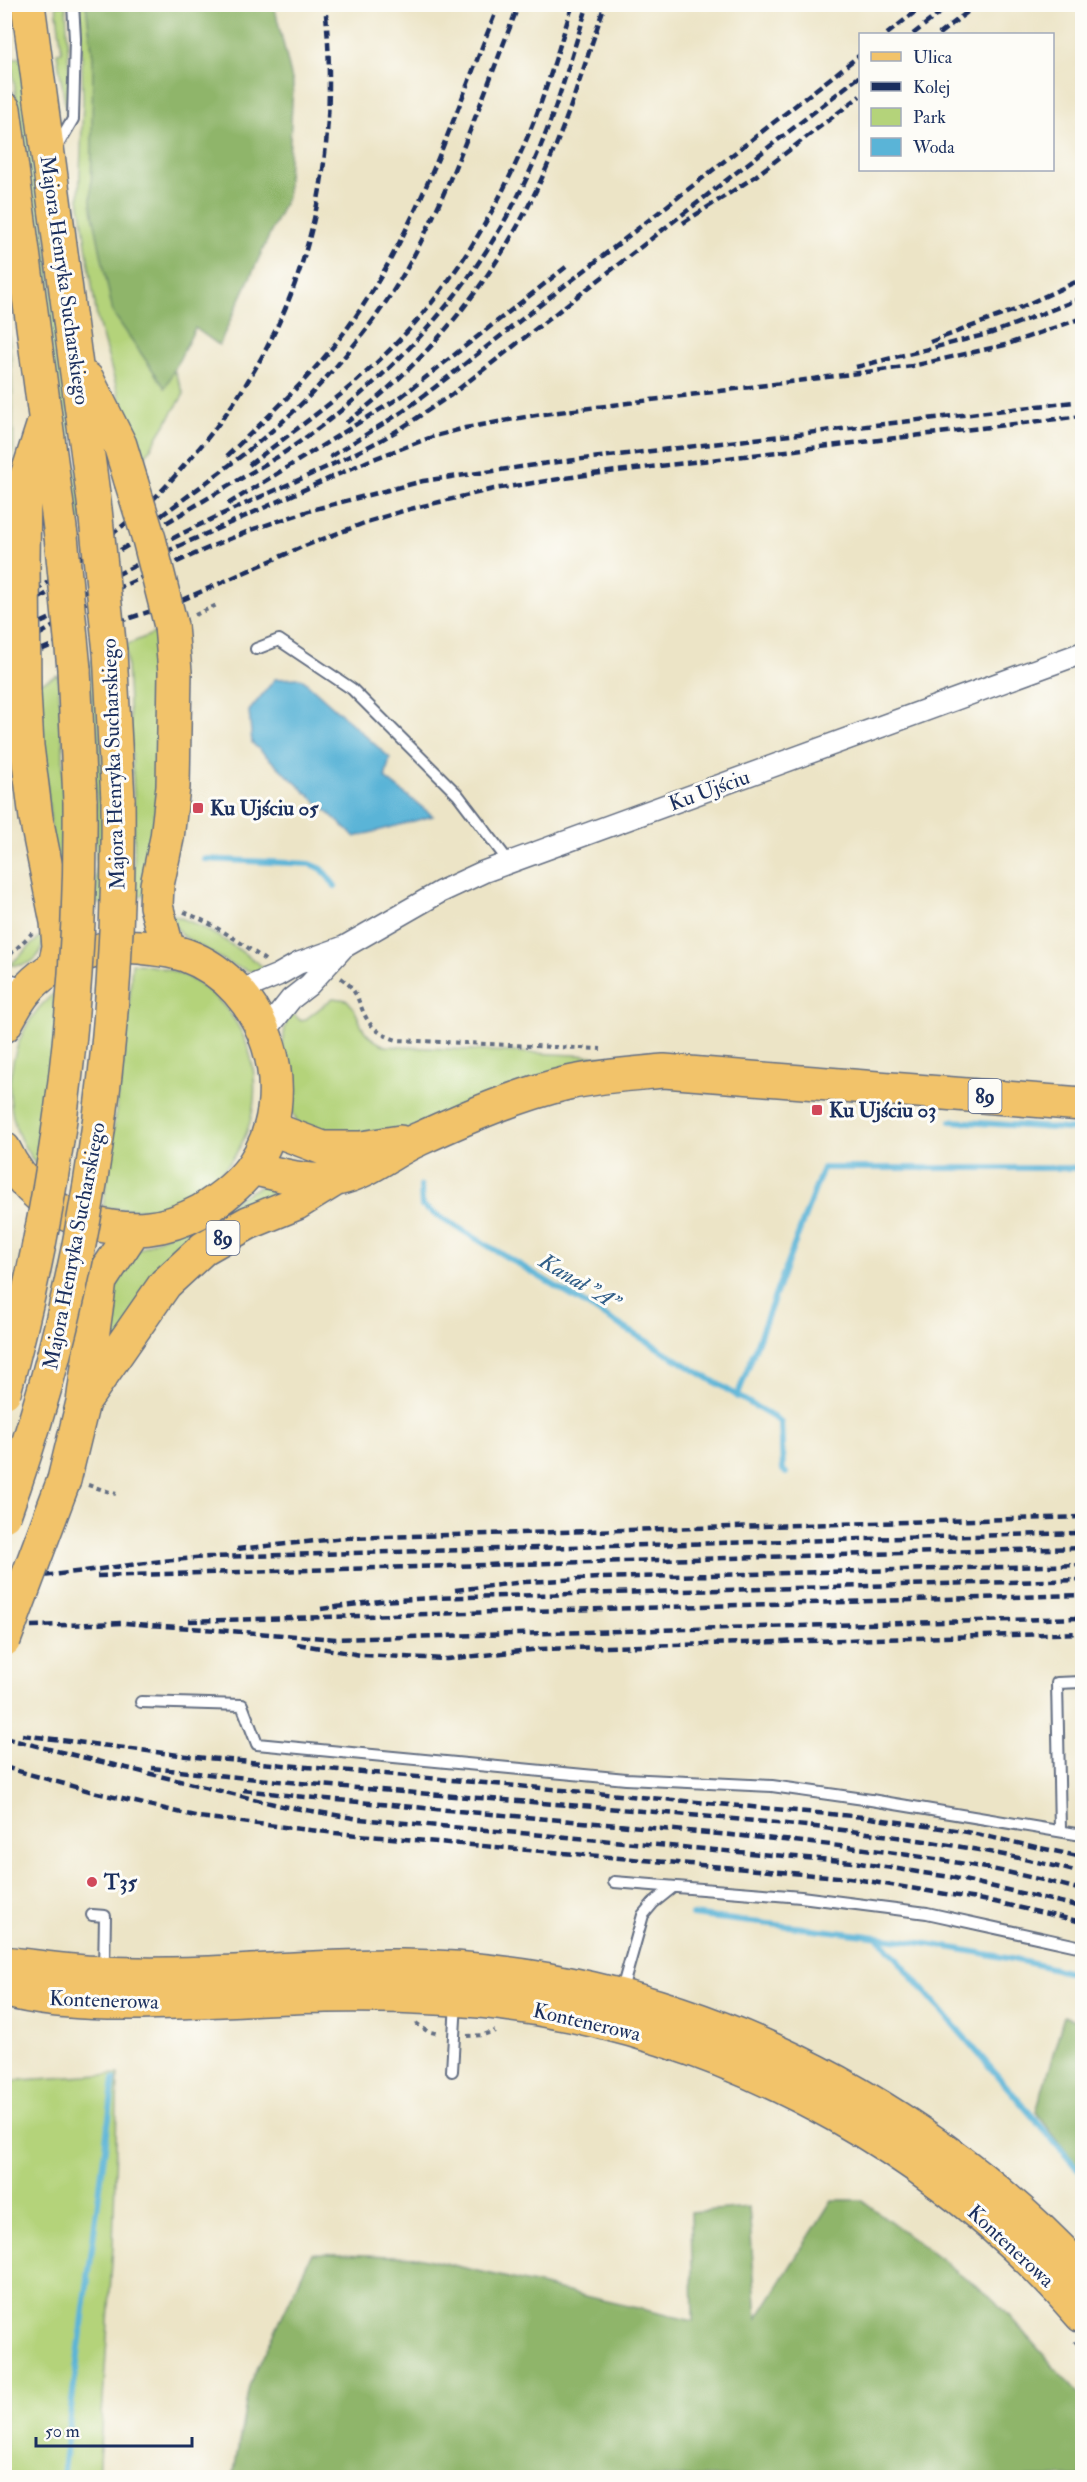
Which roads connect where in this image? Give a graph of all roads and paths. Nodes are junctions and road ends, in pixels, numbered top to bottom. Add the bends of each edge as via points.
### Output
1 (28, 4) edge
2 (73, 4) edge
3 (4, 109) edge
4 (49, 160) junction
5 (11, 193) edge
6 (76, 359) junction
7 (46, 416) junction
8 (219, 604) dead end
9 (182, 621) junction
10 (256, 649) dead end
11 (1083, 654) edge
12 (509, 862) junction
13 (178, 909) dead end
14 (35, 930) dead end
15 (344, 947) junction
16 (168, 950) junction
17 (4, 961) edge
18 (273, 967) dead end
19 (54, 969) junction
20 (334, 984) dead end
21 (15, 986) edge
22 (238, 991) junction
23 (4, 1026) edge
24 (264, 1033) junction
25 (603, 1049) dead end
26 (1083, 1104) edge
27 (270, 1128) junction
28 (416, 1140) junction
29 (5, 1154) edge
30 (251, 1168) junction
31 (336, 1179) junction
32 (133, 1231) junction
33 (4, 1392) edge
34 (83, 1402) junction
35 (73, 1482) junction
36 (116, 1494) dead end
37 (4, 1515) edge
38 (4, 1640) edge
39 (1083, 1682) edge
40 (141, 1702) dead end
41 (1060, 1829) junction
42 (1083, 1835) edge
43 (614, 1882) dead end
44 (673, 1887) junction
45 (92, 1915) dead end
46 (1083, 1947) edge
47 (4, 1963) edge
48 (104, 1973) junction
49 (458, 1984) junction
50 (4, 1990) edge
51 (620, 1997) junction
52 (408, 2019) dead end
53 (501, 2029) dead end
54 (454, 2035) junction
55 (452, 2071) dead end
56 (1083, 2271) edge
57 (1077, 2326) edge
58 (1083, 2349) edge

1 - 4 main road, Majora Henryka Sucharskiego
2 - 4 lane via 73,119
3 - 5 main road, Majora Henryka Sucharskiego
4 - 6 main road, Majora Henryka Sucharskiego
5 - 7 main road, Majora Henryka Sucharskiego
6 - 9 main road, bridge via 120,445
6 - 37 main road, Majora Henryka Sucharskiego, bridge via 110,652 118,800 119,882 111,1026 102,1107 70,1286 48,1378
7 - 19 main road, bridge via 24,485 24,691 36,818 57,922
7 - 33 main road, Majora Henryka Sucharskiego, bridge via 74,669 80,801 78,948 68,1077 45,1226
8 - 9 path
9 - 16 main road via 176,672 174,787 156,906
10 - 12 lane via 279,640 352,689 458,795
11 - 12 street, Ku Ujściu
12 - 15 street, Ku Ujściu via 440,892
13 - 18 path via 234,937
14 - 17 path
15 - 22 street, Ku Ujściu
15 - 24 street, Ku Ujściu via 291,999
16 - 19 main road via 125,946 102,949
16 - 22 main road via 201,963
19 - 21 main road
20 - 25 path via 342,977 373,1028 382,1036 398,1040
21 - 23 main road
22 - 24 main road
24 - 27 main road via 275,1077
26 - 28 main road, 89 via 664,1071 568,1083 511,1100
27 - 28 main road, 89 via 323,1148 361,1148
27 - 30 main road
28 - 31 main road, 89 via 370,1168
29 - 32 main road via 30,1186 61,1211 79,1220
30 - 31 main road via 299,1178
30 - 32 main road via 212,1204 186,1219
31 - 34 main road, 89 via 297,1203 248,1223 204,1248 165,1284
32 - 34 main road via 100,1281
34 - 35 main road, 89
35 - 36 path
35 - 38 main road, 89, bridge
39 - 41 lane via 1057,1683
40 - 41 lane via 242,1706 257,1744 626,1779 772,1786
41 - 42 lane
43 - 44 lane
44 - 46 lane via 801,1897 927,1913
44 - 51 lane via 643,1915
45 - 48 lane via 105,1916
47 - 48 main road, Kontenerowa
48 - 49 main road, Kontenerowa via 404,1966
49 - 50 main road, Kontenerowa via 395,1995 152,2003 89,2002 23,1996
49 - 51 main road, Kontenerowa via 551,1981
49 - 54 lane
49 - 57 main road, Kontenerowa via 701,2053 789,2091 864,2132 940,2183 1015,2246
51 - 56 main road, Kontenerowa via 754,2042 815,2070 881,2108 979,2175
52 - 54 path via 427,2031
53 - 54 path via 483,2035
54 - 55 lane
57 - 58 path

